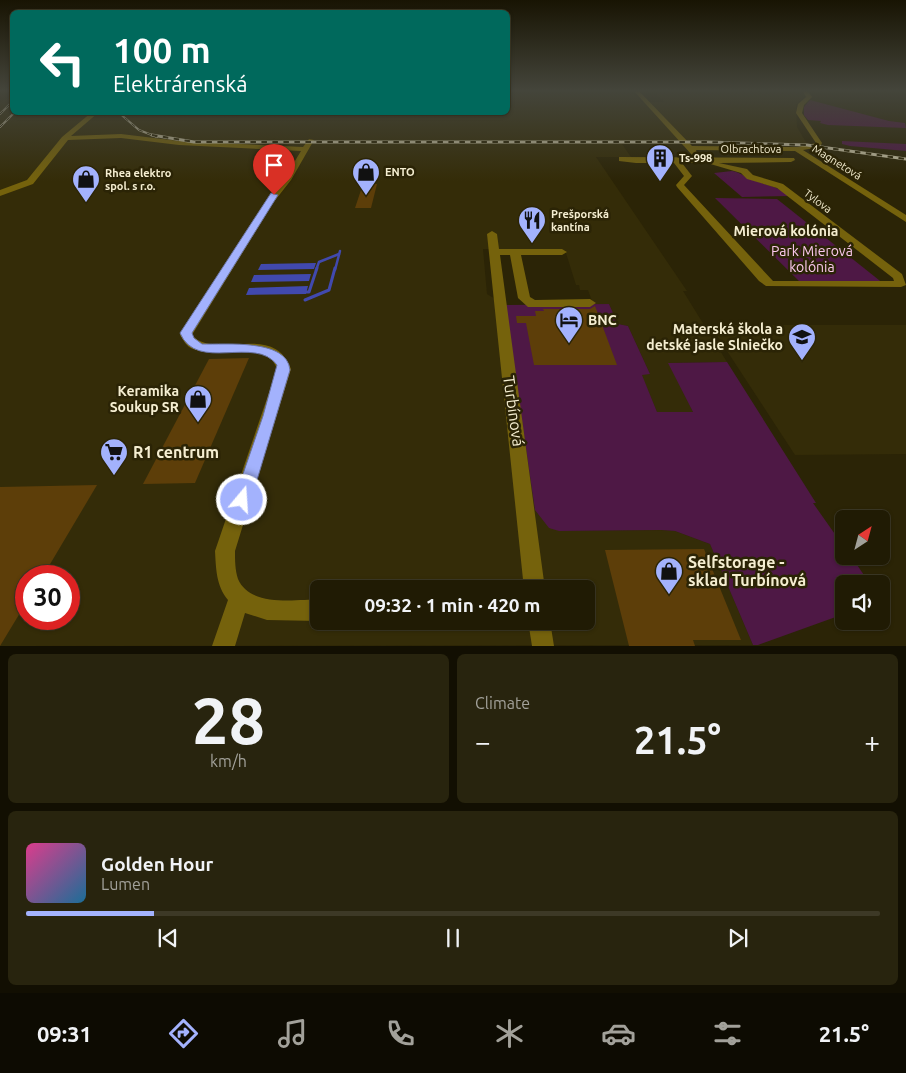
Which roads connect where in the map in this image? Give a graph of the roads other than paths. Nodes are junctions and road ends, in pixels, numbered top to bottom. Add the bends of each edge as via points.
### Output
1 (85, 120) edge
2 (663, 120) edge
3 (804, 120) edge
4 (64, 138) junction
5 (311, 140) dead end
6 (689, 148) junction
7 (795, 148) junction
8 (304, 149) junction
9 (622, 159) dead end
10 (682, 160) junction
11 (705, 160) junction
12 (791, 160) dead end
13 (0, 194) edge
14 (906, 219) edge
15 (492, 234) dead end
16 (494, 252) junction
17 (515, 252) junction
18 (562, 252) dead end
19 (590, 303) dead end
20 (534, 580) edge
21 (239, 599) junction
22 (310, 610) edge
23 (540, 630) edge
24 (223, 646) edge
25 (542, 646) edge

1 - 4 street
2 - 6 street
3 - 7 street via 819,144
4 - 8 street via 121,136 179,144
4 - 13 street via 30,182
5 - 8 street
6 - 7 street, Magnetová
6 - 11 street
7 - 14 street, Magnetová
8 - 21 street via 186,333 189,340 200,348 263,350 277,356 283,364 270,416 225,551 230,587
9 - 10 street, Olbrachtova
10 - 11 street, Olbrachtova
10 - 11 street, Tylova via 678,163 688,176 680,185 763,279 774,285 901,284 898,276 780,186
11 - 12 street, Olbrachtova
15 - 16 street, Turbínová
16 - 17 street
16 - 20 street, Turbínová
17 - 18 street
17 - 19 street via 524,298 532,304
21 - 22 street via 270,610
21 - 24 street
23 - 25 street

